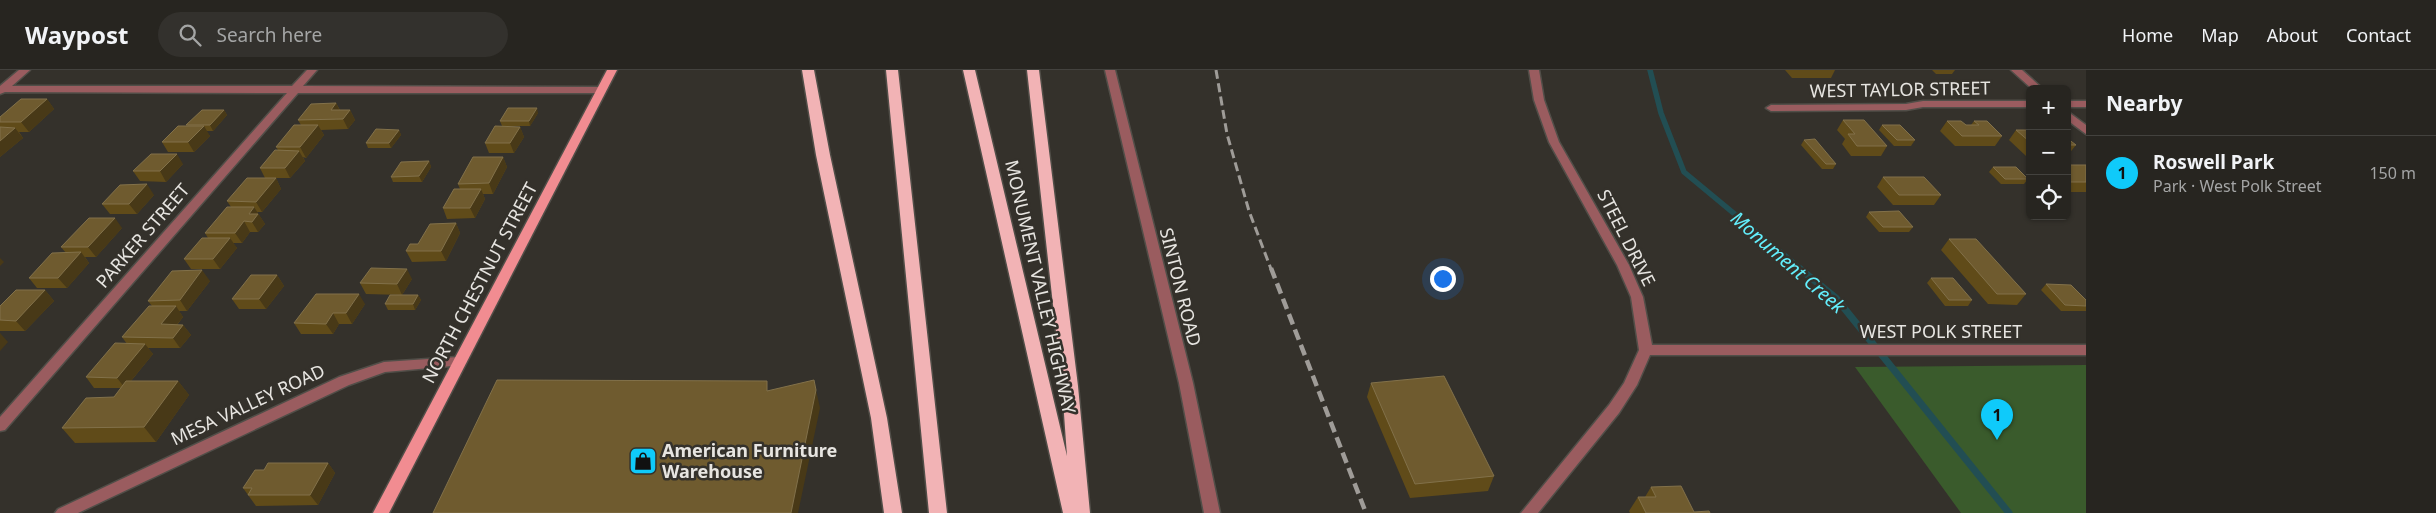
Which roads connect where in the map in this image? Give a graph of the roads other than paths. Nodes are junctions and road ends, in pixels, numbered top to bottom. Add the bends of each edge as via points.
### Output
1 (25, 70) edge
2 (312, 70) edge
3 (612, 70) edge
4 (808, 70) edge
5 (892, 70) edge
6 (969, 70) edge
7 (1033, 70) edge
8 (1110, 70) edge
9 (1534, 70) edge
10 (2016, 70) edge
11 (2033, 85) edge
12 (296, 89) junction
13 (1, 90) edge
14 (601, 90) junction
15 (2026, 104) edge
16 (2071, 104) edge
17 (2086, 104) edge
18 (1771, 108) dead end
19 (2071, 118) edge
20 (2086, 131) edge
21 (1646, 350) junction
22 (2086, 350) edge
23 (458, 362) junction
24 (0, 426) edge
25 (63, 513) edge
26 (381, 513) edge
27 (894, 513) edge
28 (938, 513) edge
29 (1072, 513) edge
30 (1081, 513) edge
31 (1212, 513) edge
32 (1529, 513) edge

1 - 13 street
2 - 12 street, PARKER STREET
3 - 14 main road, NORTH CHESTNUT STREET
4 - 27 highway via 879,418
5 - 28 highway
6 - 29 highway, MONUMENT VALLEY HIGHWAY
7 - 30 highway via 1070,386
8 - 31 street, SINTON ROAD via 1184,374
9 - 21 street, STEEL DRIVE via 1539,100 1554,142 1623,265 1637,297
10 - 11 street
12 - 13 street
12 - 14 street
12 - 24 street, PARKER STREET
14 - 23 main road, NORTH CHESTNUT STREET
15 - 18 street, WEST TAYLOR STREET
16 - 17 street
19 - 20 street
21 - 22 street, WEST POLK STREET
21 - 32 street via 1630,385 1614,409
23 - 25 street, MESA VALLEY ROAD via 384,368 344,381
23 - 26 main road, NORTH CHESTNUT STREET

